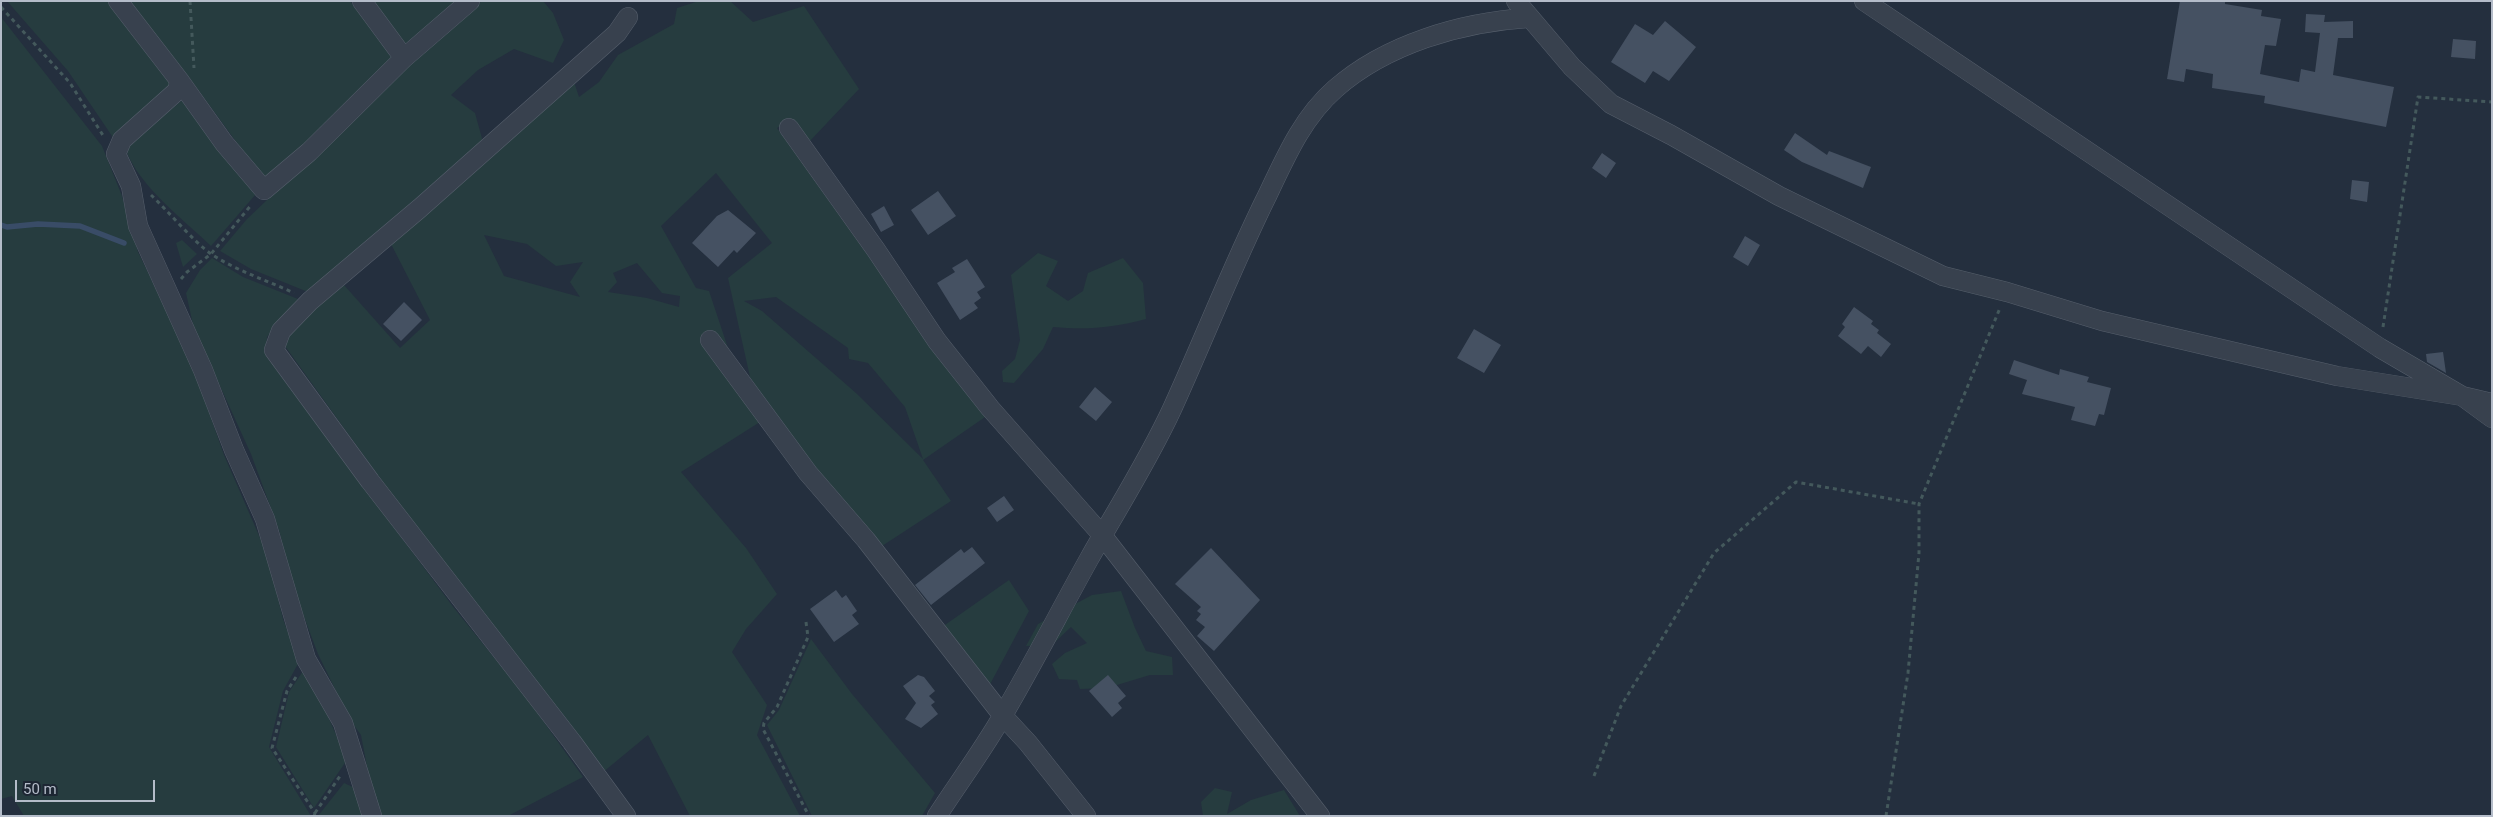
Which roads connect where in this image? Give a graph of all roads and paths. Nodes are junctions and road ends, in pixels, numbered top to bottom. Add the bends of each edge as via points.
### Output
1 (118, 1) edge
2 (190, 1) edge
3 (362, 1) edge
4 (470, 1) edge
5 (1516, 1) edge
6 (1864, 1) edge
7 (1, 8) edge
8 (628, 17) dead end
9 (1528, 18) junction
10 (404, 58) junction
11 (182, 84) junction
12 (2492, 102) edge
13 (788, 128) dead end
14 (120, 161) junction
15 (264, 190) junction
16 (211, 254) junction
17 (2007, 292) junction
18 (169, 295) junction
19 (310, 301) junction
20 (710, 340) dead end
21 (2380, 348) junction
22 (2462, 396) junction
23 (2492, 404) edge
24 (2492, 418) edge
25 (1919, 504) junction
26 (1102, 535) junction
27 (806, 622) dead end
28 (306, 659) junction
29 (1003, 716) junction
30 (355, 755) junction
31 (1594, 776) dead end
32 (314, 814) edge
33 (372, 816) edge
34 (626, 816) edge
35 (809, 816) edge
36 (937, 816) edge
37 (1086, 816) edge
38 (1320, 816) edge
39 (1886, 816) edge

1 - 11 street
2 - 11 path via 193,75
3 - 10 street
4 - 10 street
5 - 9 street
6 - 21 street
7 - 14 path via 70,83
8 - 19 street via 617,33
9 - 17 street via 1596,90 1634,118 1671,135 1778,196 1943,276
9 - 26 street via 1493,20 1431,38 1394,53 1363,68 1318,107 1302,127 1239,252 1172,410 1132,488
10 - 15 street via 309,152
11 - 14 street via 122,140
11 - 15 street via 241,166
12 - 21 path via 2418,97
13 - 26 street via 937,341 990,408
14 - 16 path
14 - 18 street via 131,186 138,226
15 - 16 path
16 - 18 path via 187,272
16 - 19 path via 248,276 270,282
17 - 22 street via 2102,321 2328,374
17 - 25 path
18 - 28 street via 265,520
19 - 34 street via 281,331 274,350
20 - 29 street via 808,472 866,540
21 - 22 street
22 - 23 street
22 - 24 street
25 - 31 path via 1796,482 1714,553 1621,706
25 - 39 path via 1919,553 1908,673
26 - 29 street
26 - 38 street
27 - 35 path via 808,637 777,707 764,723 764,729
28 - 30 street via 343,724
28 - 32 path via 286,691 272,748
29 - 36 street
29 - 37 street
30 - 32 path
30 - 33 street

